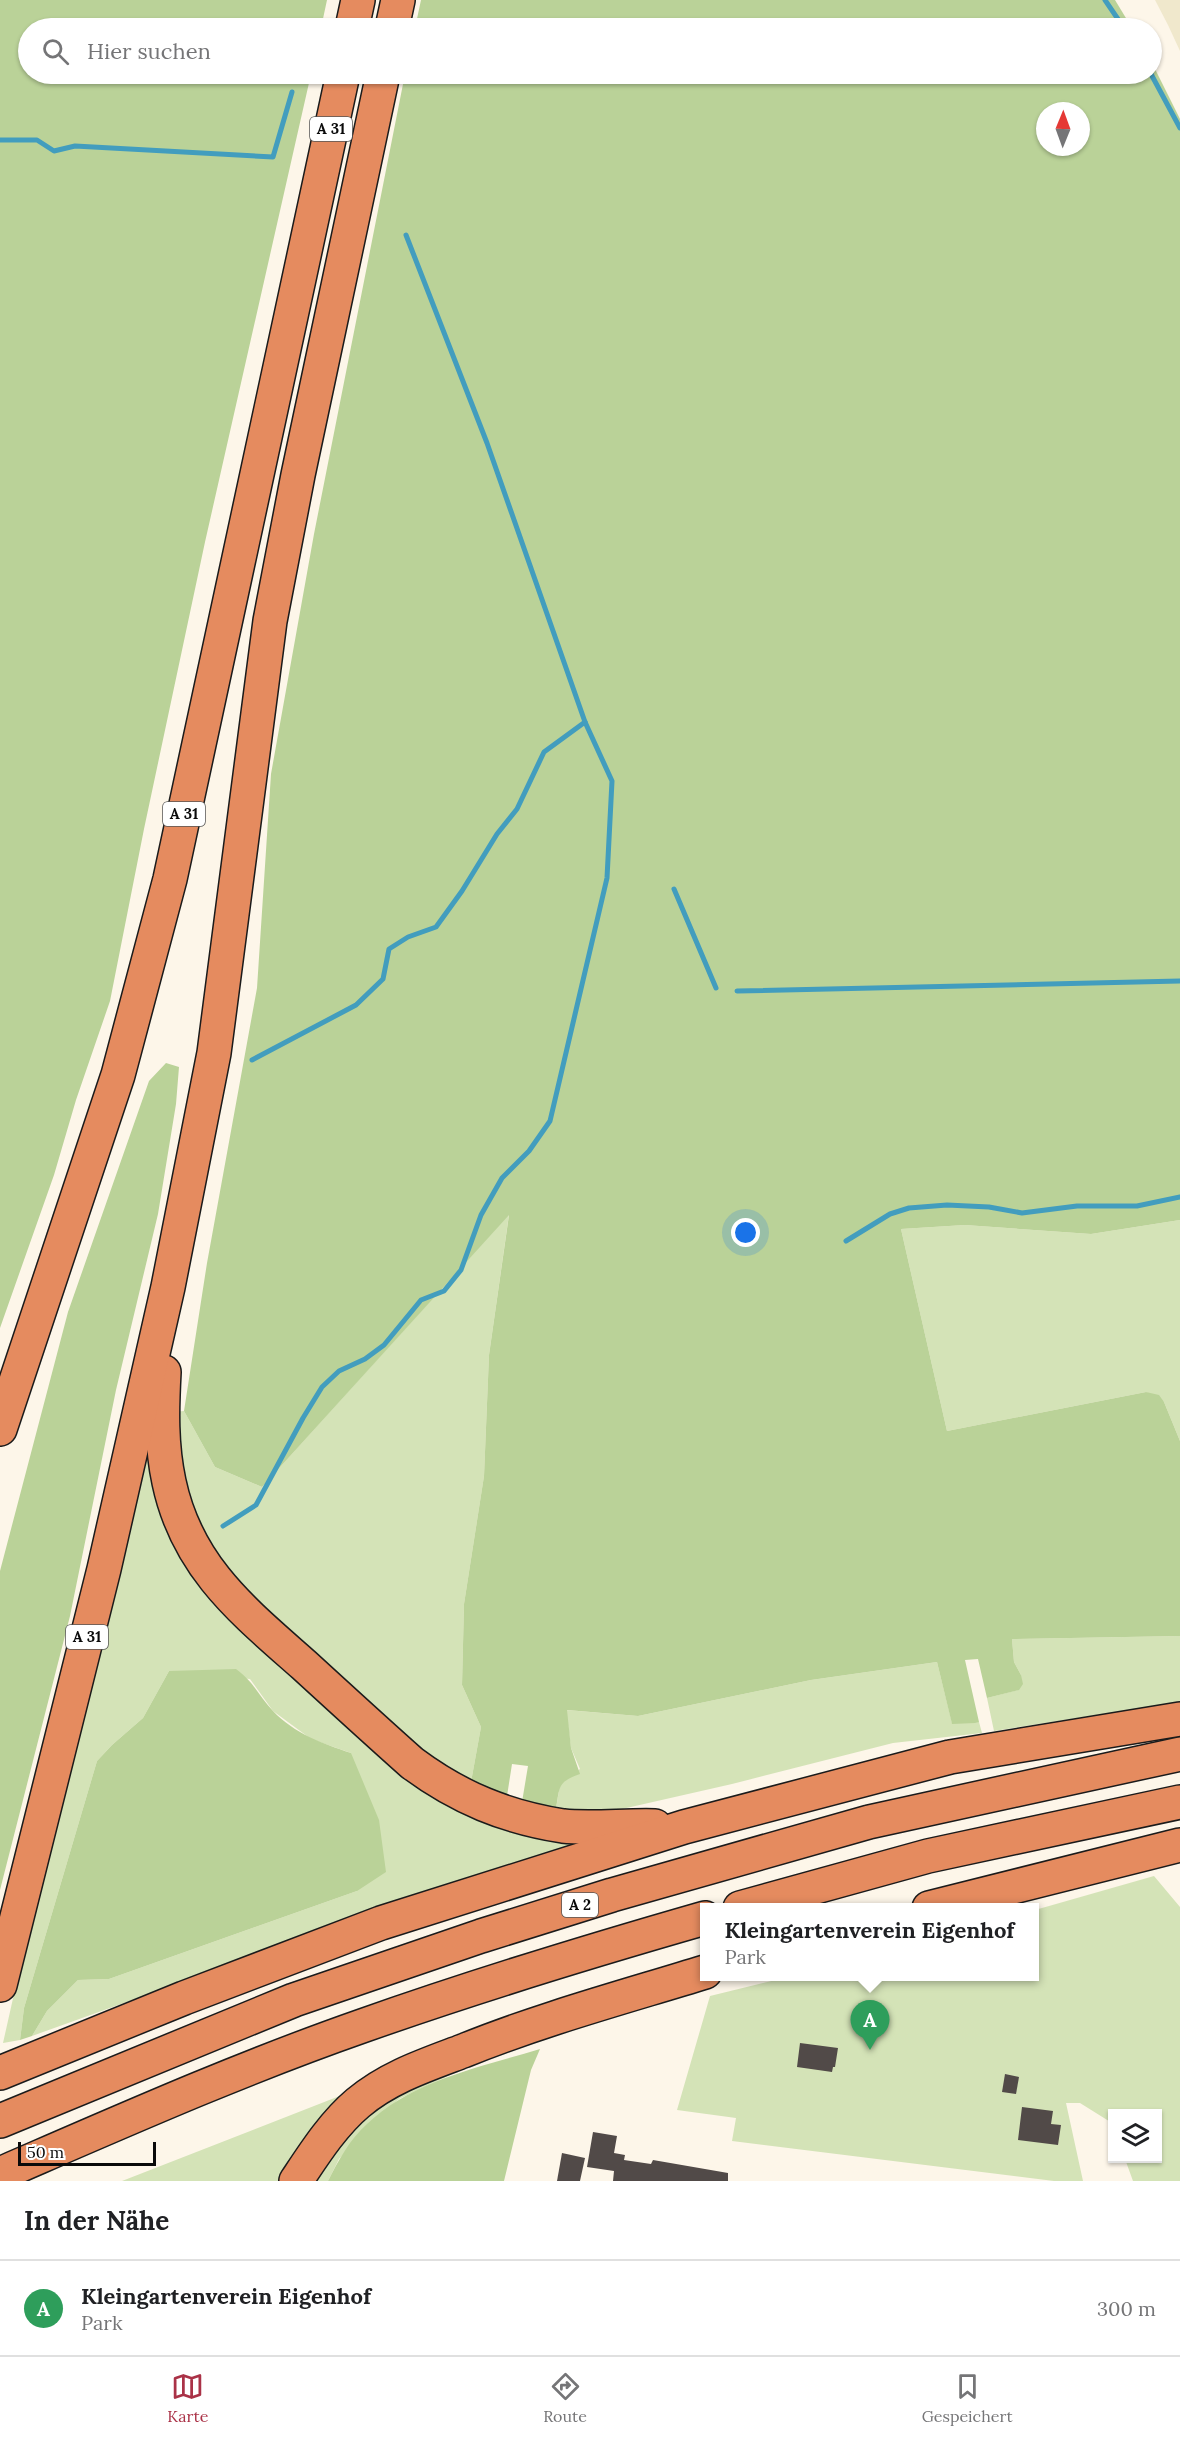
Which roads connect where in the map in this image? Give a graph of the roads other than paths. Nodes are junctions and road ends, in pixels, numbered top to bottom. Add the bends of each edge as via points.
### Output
1 (358, 0) edge
2 (398, 0) edge
3 (354, 18) edge
4 (394, 18) edge
5 (341, 84) edge
6 (381, 84) edge
7 (168, 1287) junction
8 (0, 1430) edge
9 (1180, 1719) edge
10 (1180, 1754) edge
11 (1180, 1802) edge
12 (684, 1827) junction
13 (1180, 1845) edge
14 (758, 1903) edge
15 (949, 1903) edge
16 (700, 1919) edge
17 (700, 1974) edge
18 (0, 1985) edge
19 (0, 2073) edge
20 (0, 2121) edge
21 (0, 2174) edge
22 (296, 2181) edge

1 - 3 highway
2 - 4 highway
5 - 8 highway, A 31 via 170,879 118,1075
6 - 7 highway, A 31 via 270,621 214,1053
7 - 12 highway via 162,1414 169,1483 188,1537 231,1600 412,1763 470,1800 564,1826
7 - 18 highway, A 31 via 104,1569
9 - 12 highway via 950,1757
10 - 20 highway, A 2 via 870,1822 481,1936 294,2000
11 - 14 highway via 928,1856
12 - 19 highway via 381,1923
13 - 15 highway
16 - 21 highway via 361,2026 196,2090
17 - 22 highway via 514,2030 409,2071 357,2104

